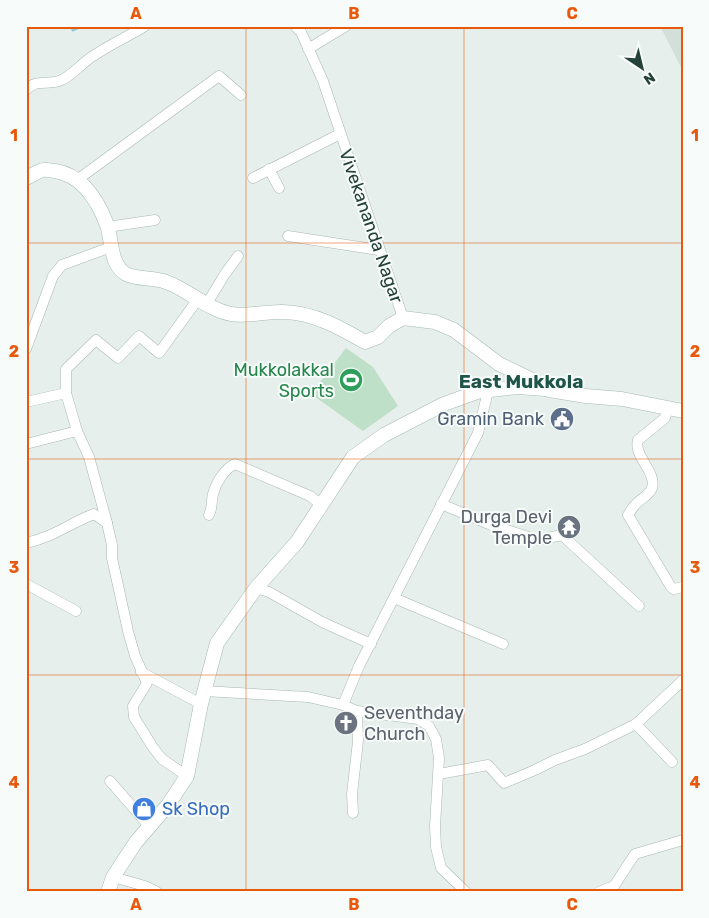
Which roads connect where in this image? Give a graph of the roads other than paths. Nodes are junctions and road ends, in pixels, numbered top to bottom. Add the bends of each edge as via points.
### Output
1 (145, 26) edge
2 (295, 26) edge
3 (346, 26) edge
4 (308, 49) junction
5 (26, 90) edge
6 (241, 95) dead end
7 (340, 134) junction
8 (270, 169) junction
9 (26, 178) edge
10 (253, 178) dead end
11 (77, 180) junction
12 (280, 188) dead end
13 (155, 220) dead end
14 (107, 227) junction
15 (288, 236) dead end
16 (111, 247) junction
17 (379, 250) junction
18 (238, 256) dead end
19 (202, 302) junction
20 (403, 318) junction
21 (26, 350) edge
22 (549, 390) junction
23 (488, 391) junction
24 (66, 393) junction
25 (26, 402) edge
26 (668, 407) junction
27 (683, 410) edge
28 (77, 431) junction
29 (26, 444) edge
30 (320, 504) junction
31 (441, 504) junction
32 (209, 515) dead end
33 (107, 523) junction
34 (26, 543) edge
35 (26, 584) edge
36 (683, 587) edge
37 (256, 588) junction
38 (394, 598) junction
39 (639, 606) dead end
40 (76, 611) dead end
41 (371, 644) junction
42 (503, 644) dead end
43 (141, 672) junction
44 (683, 680) edge
45 (203, 697) junction
46 (343, 705) junction
47 (357, 711) junction
48 (636, 724) junction
49 (672, 762) dead end
50 (439, 774) junction
51 (187, 776) junction
52 (110, 781) dead end
53 (353, 814) dead end
54 (149, 826) junction
55 (683, 840) edge
56 (113, 877) junction
57 (108, 892) edge
58 (157, 892) edge
59 (466, 892) edge
60 (599, 892) edge

1 - 5 street via 91,57 59,81 36,83
2 - 4 street, Vivekananda Nagar
3 - 4 street
4 - 7 street, Vivekananda Nagar via 323,81
6 - 11 street via 219,76
7 - 8 street
7 - 17 street, Vivekananda Nagar
8 - 10 street
8 - 12 street
9 - 11 main road via 43,170 65,173
11 - 14 main road via 94,200
13 - 14 street
14 - 16 main road
15 - 17 street
16 - 19 main road via 119,268 125,273 166,282
16 - 21 street via 62,265 53,276
17 - 20 street, Vivekananda Nagar
18 - 19 street
19 - 20 main road via 232,314 283,312 307,315 364,342 378,337
19 - 24 street via 160,353 139,336 118,358 96,340 66,369
20 - 22 main road via 434,322 454,330 499,364
22 - 23 main road via 518,387
22 - 26 main road
23 - 30 main road via 444,404 384,435 353,457
23 - 31 street via 478,433
24 - 25 street
24 - 28 street
26 - 27 main road
26 - 36 street via 665,418 638,440 652,485 651,491 628,515 671,587
28 - 29 street
28 - 33 street
30 - 32 street via 310,496 234,464 220,478
30 - 37 main road via 297,542
31 - 38 street
31 - 39 street via 538,540 562,536
33 - 34 street via 94,514 44,539
33 - 43 street via 119,596
35 - 40 street
37 - 41 street
37 - 45 main road via 217,643
38 - 41 street
38 - 42 street
41 - 46 street
43 - 45 street
43 - 51 street via 147,684 133,706 134,717 162,759
44 - 48 street
45 - 46 street via 308,696
45 - 51 main road
46 - 47 street
47 - 50 street via 418,719 429,726 436,740
47 - 53 street
48 - 49 street
48 - 50 street via 504,783 488,765
50 - 59 street via 436,847 441,868
51 - 54 main road
52 - 54 street
54 - 56 main road
55 - 60 street via 635,854 614,886
56 - 57 main road
56 - 58 street

